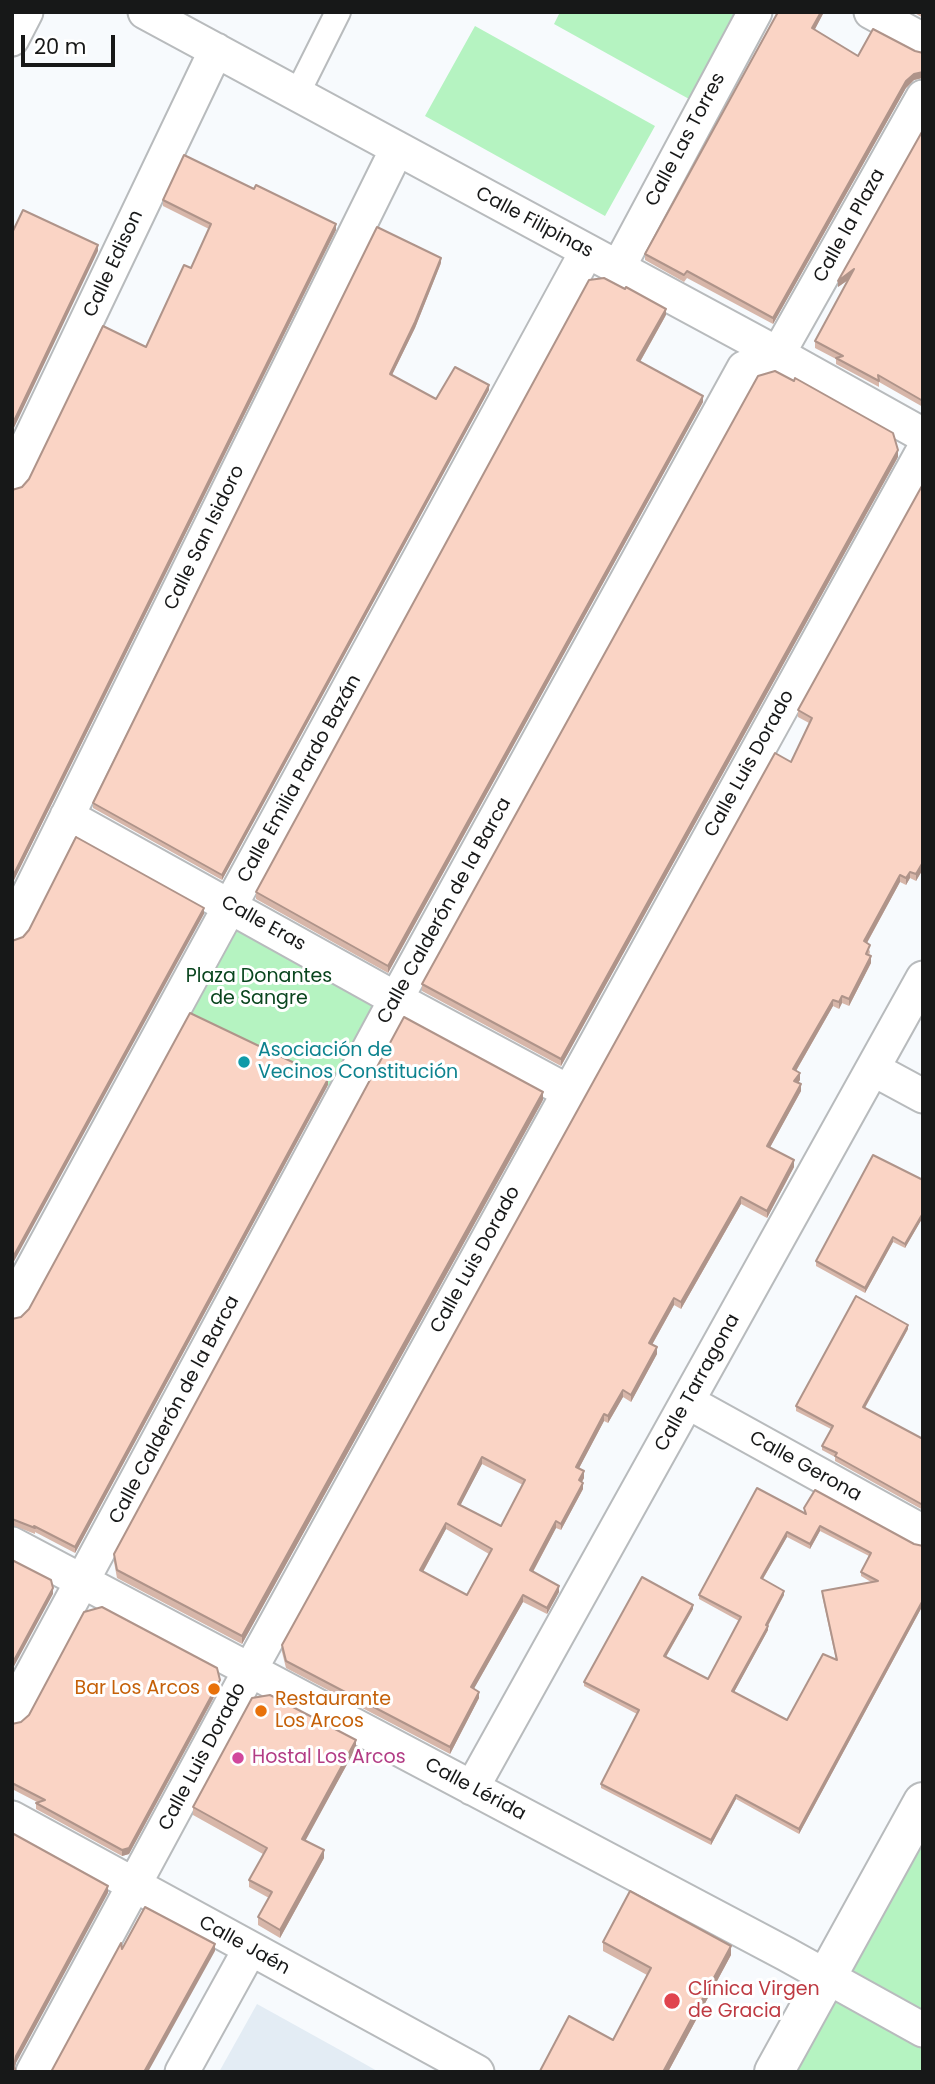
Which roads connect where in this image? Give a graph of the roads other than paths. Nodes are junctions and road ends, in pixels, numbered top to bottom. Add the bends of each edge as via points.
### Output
1 (26, 12) edge
2 (145, 12) edge
3 (338, 12) edge
4 (755, 12) edge
5 (871, 12) edge
6 (12, 39) edge
7 (923, 40) edge
8 (216, 50) junction
9 (296, 94) junction
10 (923, 97) edge
11 (397, 149) junction
12 (587, 251) junction
13 (618, 268) junction
14 (778, 354) junction
15 (923, 435) edge
16 (923, 451) edge
17 (12, 477) edge
18 (67, 816) junction
19 (230, 906) junction
20 (12, 928) edge
21 (923, 978) edge
22 (396, 999) junction
23 (873, 1069) junction
24 (569, 1092) junction
25 (923, 1096) edge
26 (12, 1306) edge
27 (688, 1402) junction
28 (923, 1532) edge
29 (12, 1544) edge
30 (83, 1582) junction
31 (250, 1670) junction
32 (12, 1711) edge
33 (471, 1788) junction
34 (923, 1802) edge
35 (12, 1818) edge
36 (134, 1885) junction
37 (250, 1949) junction
38 (827, 1976) junction
39 (923, 2030) edge
40 (33, 2072) edge
41 (182, 2072) edge
42 (477, 2072) edge
43 (774, 2072) edge

1 - 6 street
2 - 8 street, Calle Filipinas
3 - 9 street
4 - 13 street, Calle Las Torres
5 - 7 street
8 - 9 street, Calle Filipinas
8 - 17 street, Calle Edison
9 - 11 street, Calle Filipinas
10 - 14 street, Calle la Plaza
11 - 12 street, Calle Filipinas
11 - 18 street, Calle San Isidoro
12 - 13 street, Calle Filipinas
12 - 19 street, Calle Emilia Pardo Bazán
13 - 14 street, Calle Filipinas
14 - 15 street, Calle Filipinas
14 - 22 street, Calle Calderón de la Barca via 744,368
16 - 24 street, Calle Luis Dorado
18 - 19 street, Calle Eras
18 - 20 street, Calle San Isidoro
19 - 22 street, Calle Eras
19 - 26 street, Calle Emilia Pardo Bazán
21 - 23 street, Calle Tarragona
22 - 24 street, Calle Eras
22 - 30 street, Calle Calderón de la Barca
23 - 25 street
23 - 27 street, Calle Tarragona
24 - 31 street, Calle Luis Dorado
27 - 28 street, Calle Gerona
27 - 33 street, Calle Tarragona
29 - 30 street, Calle Lérida
30 - 31 street, Calle Lérida
30 - 32 street, Calle Calderón de la Barca
31 - 33 street, Calle Lérida
31 - 36 street, Calle Luis Dorado
33 - 38 street, Calle Lérida
34 - 38 street
35 - 36 street, Calle Jaén
36 - 37 street, Calle Jaén
36 - 40 street, Calle Luis Dorado
37 - 41 street
37 - 42 street, Calle Jaén
38 - 39 street, Calle Lérida
38 - 43 street

